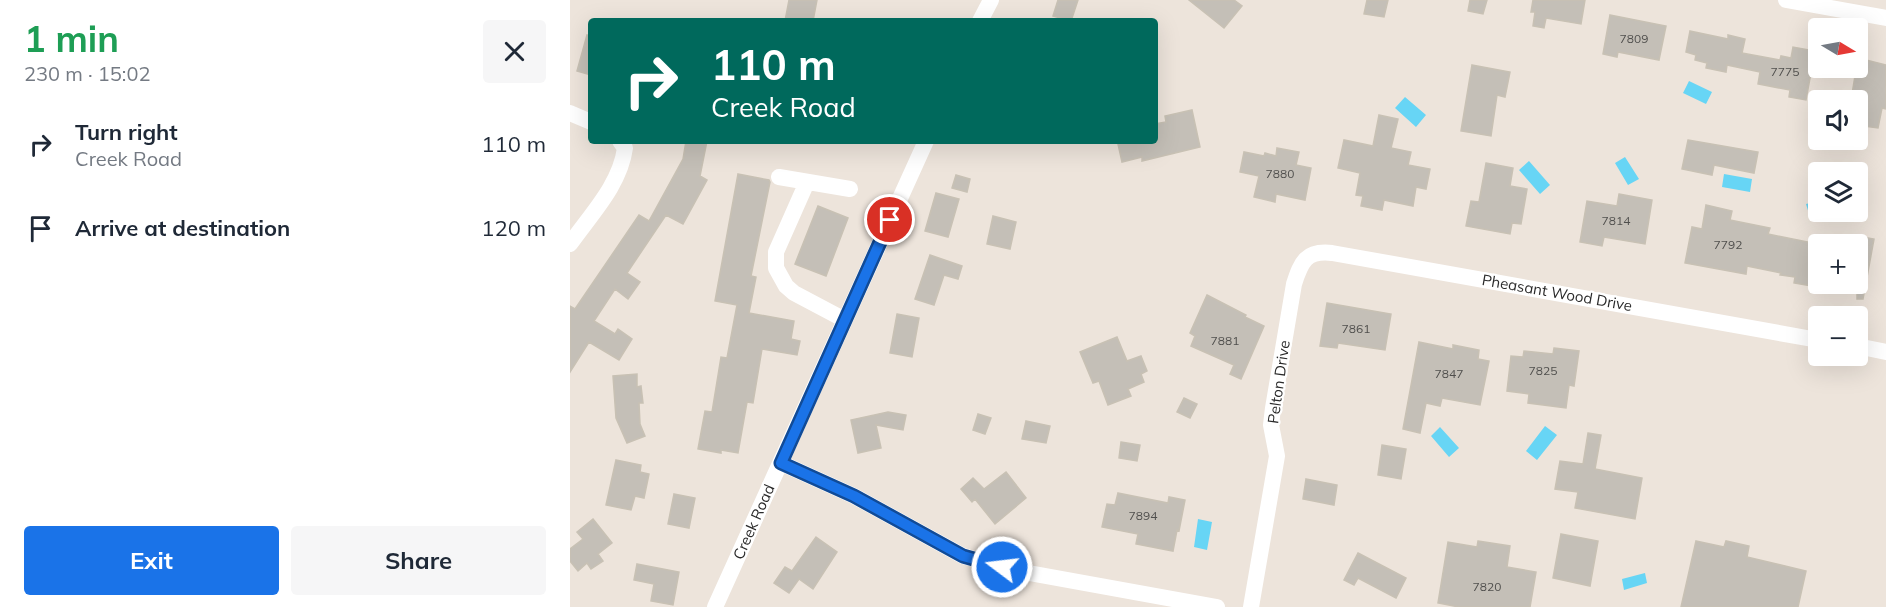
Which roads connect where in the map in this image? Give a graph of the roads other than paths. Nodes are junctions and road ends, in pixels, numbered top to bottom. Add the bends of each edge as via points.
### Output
1 (992, 0) edge
2 (1786, 0) edge
3 (1845, 5) edge
4 (982, 18) edge
5 (1886, 18) edge
6 (570, 113) edge
7 (588, 121) edge
8 (925, 144) edge
9 (623, 145) edge
10 (779, 177) dead end
11 (807, 182) junction
12 (850, 189) dead end
13 (570, 244) edge
14 (1300, 264) joint
15 (845, 320) junction
16 (1808, 338) edge
17 (1868, 348) edge
18 (1886, 352) edge
19 (781, 463) junction
20 (715, 607) edge
21 (1217, 607) edge
22 (1251, 607) edge

1 - 4 street
2 - 3 street
3 - 5 street
6 - 7 street
8 - 15 street, Creek Road
9 - 13 street via 623,164 616,179
10 - 11 street
11 - 12 street
11 - 15 street via 776,252 776,268 794,293
14 - 16 street, Pheasant Wood Drive via 1314,254 1332,253
14 - 22 street, Pelton Drive via 1273,408 1271,426 1277,456
15 - 19 street, Creek Road
17 - 18 street
19 - 20 street, Creek Road
19 - 21 street via 854,496 963,556 1018,571

